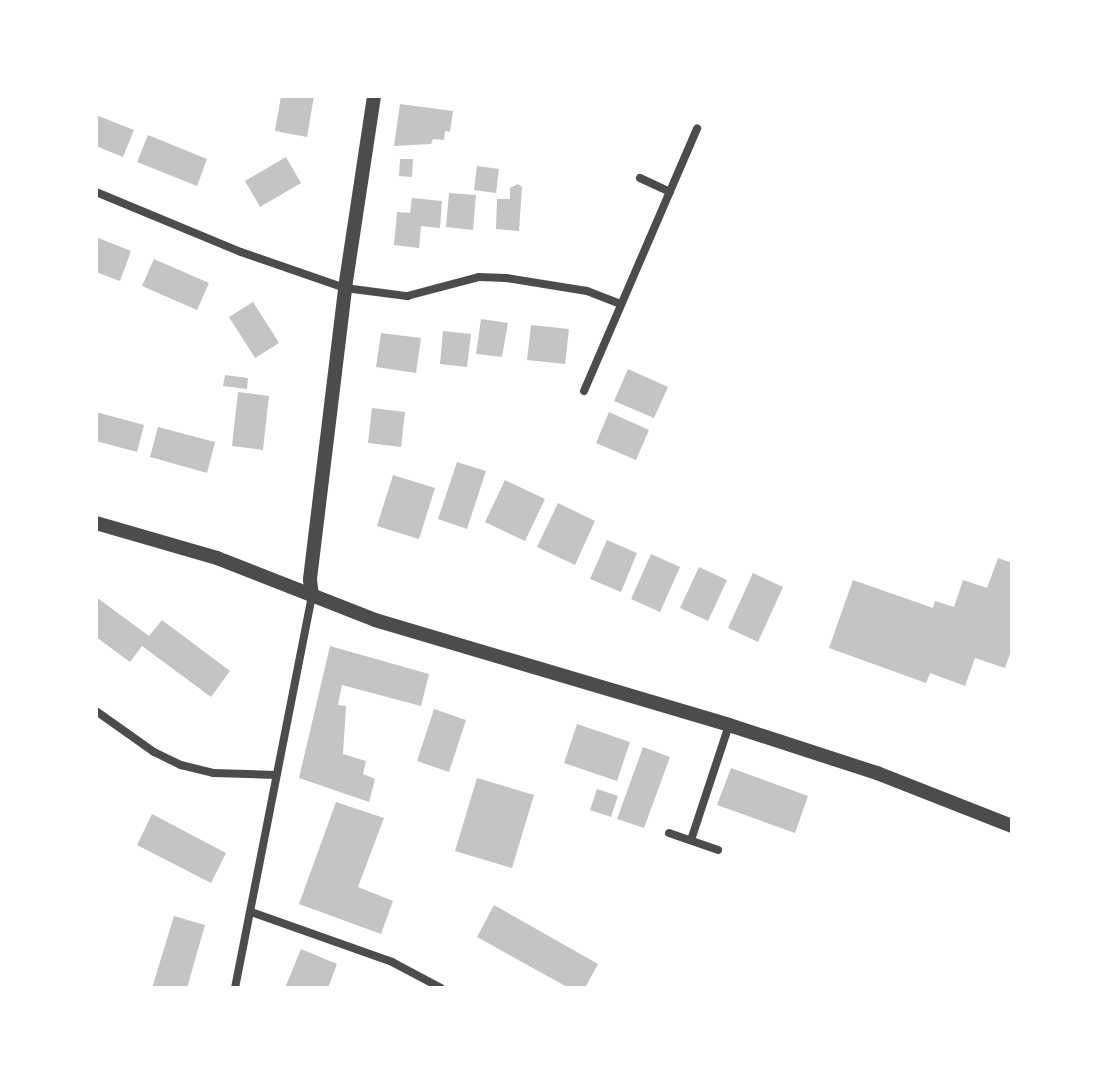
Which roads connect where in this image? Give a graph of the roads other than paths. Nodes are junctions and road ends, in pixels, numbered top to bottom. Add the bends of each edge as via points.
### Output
1 (374, 96) edge
2 (697, 128) dead end
3 (640, 178) dead end
4 (96, 192) edge
5 (670, 192) junction
6 (345, 288) junction
7 (621, 304) junction
8 (584, 391) dead end
9 (96, 523) edge
10 (312, 596) junction
11 (96, 711) edge
12 (729, 725) junction
13 (275, 775) junction
14 (1012, 826) edge
15 (669, 833) dead end
16 (691, 840) junction
17 (718, 850) dead end
18 (251, 912) junction
19 (235, 988) edge
20 (441, 988) edge

1 - 6 street
2 - 5 street
3 - 5 street
4 - 6 street
5 - 7 street
6 - 7 street via 407,296 479,277 506,278 587,291
6 - 10 street
7 - 8 street
9 - 10 street via 217,558
10 - 12 street via 375,620
10 - 13 street
11 - 13 street via 181,765 213,773
12 - 14 street via 877,773
12 - 16 street
13 - 18 street
15 - 16 street
16 - 17 street
18 - 19 street
18 - 20 street via 392,962

